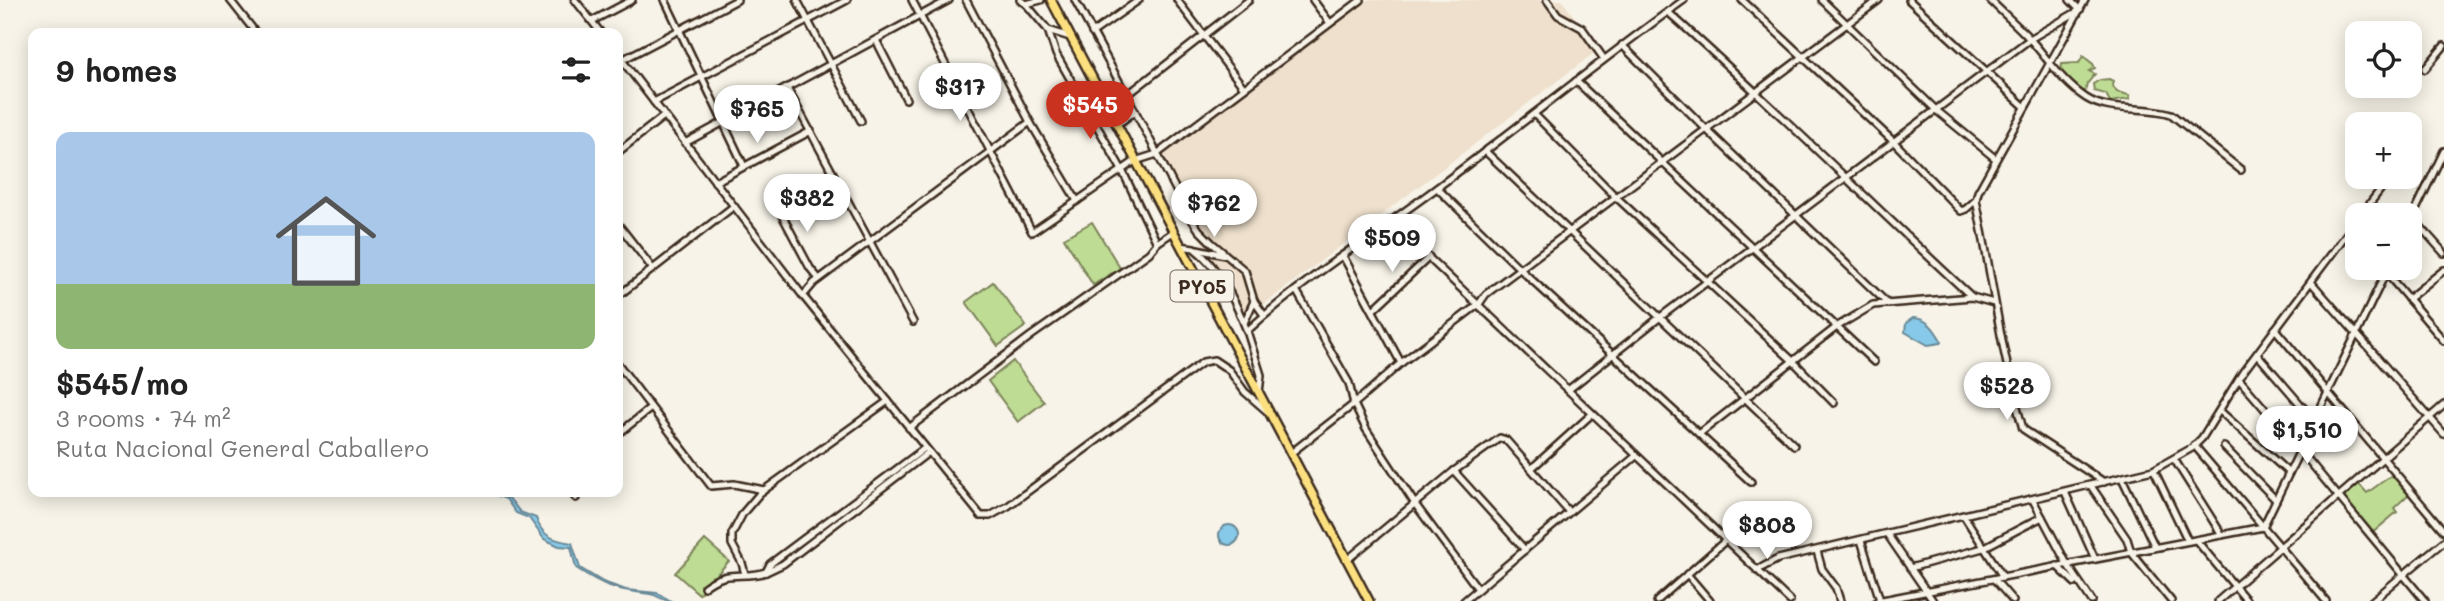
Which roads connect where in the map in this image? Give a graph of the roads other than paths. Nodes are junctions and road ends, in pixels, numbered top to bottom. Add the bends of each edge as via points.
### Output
1 (230, 0) edge
2 (575, 0) edge
3 (632, 0) edge
4 (665, 0) edge
5 (737, 0) edge
6 (797, 0) edge
7 (847, 0) edge
8 (912, 0) edge
9 (949, 0) edge
10 (966, 0) edge
11 (1020, 0) edge
12 (1041, 0) edge
13 (1051, 0) edge
14 (1075, 0) edge
15 (1139, 0) edge
16 (1177, 0) edge
17 (1249, 0) edge
18 (1313, 0) edge
19 (1361, 0) edge
20 (1547, 0) edge
21 (1684, 0) edge
22 (1742, 0) edge
23 (1822, 0) edge
24 (1879, 0) edge
25 (1909, 0) edge
26 (1990, 0) edge
27 (2070, 0) edge
28 (2085, 0) edge
29 (1026, 4) junction
30 (2080, 10) junction
31 (1668, 12) junction
32 (920, 16) junction
33 (808, 20) junction
34 (592, 22) junction
35 (1330, 23) junction
36 (1847, 24) junction
37 (252, 28) edge
38 (597, 28) edge
39 (680, 30) junction
40 (1048, 30) junction
41 (1092, 33) junction
42 (1202, 36) junction
43 (1070, 37) junction
44 (2031, 39) junction
45 (876, 40) junction
46 (1622, 45) junction
47 (2444, 46) edge
48 (623, 57) edge
49 (1803, 57) junction
50 (1604, 59) junction
51 (623, 62) edge
52 (2049, 63) junction
53 (830, 64) junction
54 (2425, 69) dead end
55 (1986, 73) junction
56 (701, 77) junction
57 (1576, 81) junction
58 (787, 88) junction
59 (1244, 88) junction
60 (1757, 91) junction
61 (1126, 96) junction
62 (906, 99) dead end
63 (654, 102) junction
64 (2025, 107) junction
65 (1936, 110) junction
66 (1135, 111) junction
67 (1534, 114) junction
68 (664, 116) junction
69 (861, 121) dead end
70 (1030, 122) junction
71 (1115, 122) junction
72 (723, 123) junction
73 (1706, 129) junction
74 (811, 131) junction
75 (1895, 142) junction
76 (685, 143) junction
77 (623, 148) edge
78 (990, 151) junction
79 (1485, 151) junction
80 (1157, 154) junction
81 (2443, 156) edge
82 (1996, 159) junction
83 (1135, 161) junction
84 (1662, 162) junction
85 (744, 166) junction
86 (1122, 170) junction
87 (2241, 170) dead end
88 (1845, 179) junction
89 (715, 181) junction
90 (1437, 188) junction
91 (2381, 189) edge
92 (1615, 196) junction
93 (1976, 200) junction
94 (1077, 201) junction
95 (775, 202) dead end
96 (2370, 203) edge
97 (2419, 203) edge
98 (734, 206) junction
99 (1796, 215) junction
100 (1390, 221) junction
101 (623, 230) edge
102 (2422, 230) edge
103 (1173, 232) junction
104 (1569, 232) junction
105 (2345, 235) edge
106 (870, 241) junction
107 (1157, 243) junction
108 (1181, 246) junction
109 (1754, 247) junction
110 (1194, 248) junction
111 (2444, 253) edge
112 (1228, 256) junction
113 (1343, 256) junction
114 (1429, 257) junction
115 (653, 269) junction
116 (1520, 269) junction
117 (2444, 270) edge
118 (819, 279) junction
119 (2380, 280) edge
120 (2394, 280) edge
121 (1707, 282) junction
122 (2311, 282) junction
123 (1296, 290) junction
124 (623, 292) edge
125 (803, 296) junction
126 (1972, 297) junction
127 (2409, 299) junction
128 (1254, 302) junction
129 (1994, 303) junction
130 (1479, 304) junction
131 (1888, 304) junction
132 (1373, 310) junction
133 (1264, 315) junction
134 (1659, 318) junction
135 (913, 322) dead end
136 (1244, 323) junction
137 (1838, 326) junction
138 (2275, 329) junction
139 (1247, 331) junction
140 (2357, 333) junction
141 (2444, 341) edge
142 (2257, 354) junction
143 (1613, 355) junction
144 (1794, 362) junction
145 (1874, 362) dead end
146 (1401, 363) junction
147 (623, 371) edge
148 (2239, 379) junction
149 (1568, 390) junction
150 (2328, 392) junction
151 (1258, 394) junction
152 (1745, 399) junction
153 (888, 401) junction
154 (1834, 403) dead end
155 (1354, 404) junction
156 (2444, 405) edge
157 (651, 408) junction
158 (2220, 411) junction
159 (1268, 412) junction
160 (1592, 414) junction
161 (2430, 417) junction
162 (2314, 420) junction
163 (909, 428) junction
164 (623, 430) edge
165 (1699, 434) junction
166 (2444, 434) edge
167 (1794, 445) dead end
168 (2194, 445) junction
169 (2224, 447) dead end
170 (927, 450) junction
171 (2300, 450) junction
172 (1291, 453) junction
173 (1636, 456) junction
174 (2174, 459) junction
175 (2383, 459) junction
176 (1532, 468) junction
177 (2154, 470) junction
178 (1454, 471) junction
179 (2289, 472) junction
180 (2122, 478) junction
181 (1751, 482) dead end
182 (2104, 482) junction
183 (2091, 486) junction
184 (764, 490) junction
185 (2065, 492) junction
186 (2338, 497) junction
187 (2033, 500) junction
188 (2276, 500) junction
189 (1415, 504) junction
190 (1570, 512) junction
191 (1964, 516) junction
192 (2042, 517) junction
193 (2263, 527) junction
194 (2444, 531) edge
195 (1887, 534) junction
196 (2221, 535) junction
197 (1861, 540) junction
198 (2196, 540) junction
199 (1725, 541) junction
200 (2188, 541) junction
201 (2444, 541) edge
202 (2155, 547) junction
203 (2280, 547) junction
204 (1983, 548) junction
205 (1525, 550) junction
206 (1816, 551) junction
207 (2131, 552) junction
208 (2095, 559) junction
209 (1347, 560) junction
210 (2067, 564) junction
211 (2057, 566) junction
212 (1910, 568) junction
213 (1757, 570) junction
214 (745, 574) junction
215 (1687, 574) junction
216 (2402, 576) junction
217 (2003, 577) junction
218 (1994, 579) junction
219 (2235, 586) junction
220 (704, 587) dead end
221 (1478, 589) junction
222 (2082, 589) junction
223 (1926, 592) junction
224 (1369, 601) edge
225 (1464, 601) edge
226 (1657, 601) edge
227 (1710, 601) edge
228 (1790, 601) edge
229 (1840, 601) edge
230 (1879, 601) edge
231 (1933, 601) edge
232 (2014, 601) edge
233 (2092, 601) edge
234 (2171, 601) edge
235 (2218, 601) edge
236 (2247, 601) edge
237 (2326, 601) edge
238 (2372, 601) edge
239 (2425, 601) edge

1 - 37 street
2 - 34 street
3 - 34 street
4 - 39 street
5 - 39 street
6 - 33 street
7 - 33 street
8 - 32 street
9 - 32 street
10 - 70 street
11 - 29 street
12 - 29 street
13 - 43 highway, PY05
14 - 41 street
15 - 41 street
16 - 42 street
17 - 42 street
18 - 35 street
19 - 35 street
20 - 50 street via 1558,15 1582,28
21 - 31 street
22 - 49 street
23 - 36 street
24 - 36 street
25 - 55 street
26 - 44 street
27 - 30 street
28 - 30 street
29 - 40 street
30 - 44 street
30 - 52 street
31 - 46 street
31 - 60 street
32 - 45 street
32 - 78 street
33 - 53 street
33 - 56 street
34 - 38 street
35 - 59 street
36 - 49 street
36 - 65 street
39 - 48 street
39 - 56 street
40 - 43 street
40 - 86 street via 1056,54
41 - 61 street
42 - 59 street
42 - 61 street
43 - 71 highway, PY05
44 - 52 street
44 - 55 street
45 - 53 street
45 - 62 street
46 - 50 street
46 - 73 street
47 - 54 street
49 - 60 street
49 - 75 street
50 - 57 street
51 - 63 street
52 - 64 street
52 - 87 street via 2086,98 2129,110 2163,111 2182,120
53 - 58 street
53 - 69 street
55 - 64 street
55 - 65 street
56 - 63 street
56 - 72 street
57 - 67 street
57 - 84 street
58 - 72 street
58 - 74 street
59 - 80 street
60 - 73 street
60 - 88 street
61 - 66 street
63 - 68 street
64 - 82 street
65 - 75 street
65 - 82 street
66 - 71 street
66 - 80 street
67 - 79 street
67 - 92 street
68 - 76 street
68 - 77 street
70 - 78 street
70 - 94 street
71 - 83 highway, PY05
72 - 76 street
72 - 85 street
73 - 84 street
73 - 99 street
74 - 85 street
74 - 106 street
75 - 88 street
75 - 93 street via 1961,211
76 - 89 street
78 - 94 street via 1032,232
78 - 106 street
79 - 90 street
79 - 104 street
80 - 83 street
80 - 112 street via 1199,230
81 - 97 street
82 - 93 street
83 - 86 street
83 - 103 highway, PY05
84 - 92 street
84 - 109 street
85 - 89 street
86 - 94 street
86 - 107 street
88 - 99 street
88 - 126 street
89 - 98 street
90 - 100 street
90 - 116 street
91 - 96 street
92 - 104 street
92 - 121 street
93 - 129 street
95 - 118 street
98 - 115 street
98 - 125 street
99 - 109 street
99 - 131 street
100 - 113 street
100 - 114 street
101 - 115 street
102 - 111 street
103 - 107 street
103 - 108 highway, PY05
104 - 116 street
104 - 134 street
105 - 122 street
106 - 118 street
106 - 135 street
107 - 163 street
108 - 110 street
108 - 151 highway, PY05
109 - 121 street
109 - 137 street
110 - 112 street
110 - 136 street via 1213,269
112 - 128 street via 1245,271
113 - 123 street
113 - 132 street
114 - 130 street
114 - 132 street
115 - 124 street
116 - 130 street
116 - 143 street
117 - 127 street
118 - 125 street
119 - 140 street
120 - 127 street
121 - 134 street
121 - 144 street
122 - 138 street
122 - 140 street
123 - 133 street
123 - 155 street via 1349,383
125 - 153 street
126 - 129 street
126 - 131 street
127 - 141 street
128 - 133 street
128 - 136 street
129 - 182 street via 2023,429
130 - 146 street
130 - 149 street
131 - 137 street via 1860,311
132 - 146 street
133 - 139 street
134 - 143 street
134 - 152 street
136 - 139 street
137 - 144 street
137 - 145 street
138 - 142 street
138 - 150 street
139 - 151 street via 1261,375
140 - 150 street
140 - 161 street
142 - 148 street
142 - 162 street
143 - 149 street
143 - 165 street
144 - 152 street
144 - 154 street
146 - 155 street
147 - 157 street
148 - 158 street
148 - 171 street
149 - 160 street
150 - 162 street
150 - 175 street
151 - 159 highway, PY05
152 - 165 street
152 - 167 street
153 - 163 street
153 - 184 street
155 - 172 street
155 - 189 street
156 - 161 street
157 - 164 street
157 - 184 street via 711,486 734,484
158 - 168 street
158 - 179 street
159 - 170 street via 1229,370 1214,360 1203,362 990,516 981,516
159 - 172 highway, PY05
160 - 173 street
160 - 176 street
161 - 166 street
161 - 175 street
162 - 171 street
163 - 170 street
165 - 181 street
168 - 174 street
168 - 193 street
169 - 188 street
170 - 214 street via 770,564 766,572
171 - 179 street
171 - 186 street
172 - 209 highway, PY05
173 - 190 street
173 - 199 street
174 - 177 street
174 - 196 street
175 - 186 street
175 - 194 street
176 - 178 street via 1500,438
176 - 190 street
177 - 180 street
177 - 200 street
178 - 189 street
178 - 205 street
179 - 188 street
180 - 182 street
180 - 202 street
182 - 183 street
183 - 185 street
183 - 207 street
184 - 214 street via 732,534
185 - 187 street
185 - 208 street
186 - 203 street
186 - 216 street
187 - 191 street
187 - 192 street
188 - 193 street
189 - 209 street
189 - 221 street
190 - 205 street
191 - 195 street
191 - 204 street
192 - 204 street
192 - 210 street
193 - 196 street
193 - 203 street
195 - 197 street
195 - 212 street
196 - 198 street
197 - 206 street
197 - 230 street
198 - 200 street
198 - 219 street
199 - 213 street
199 - 215 street
200 - 202 street
201 - 216 street
202 - 207 street
203 - 219 street
203 - 237 street
204 - 212 street
204 - 217 street
205 - 221 street
206 - 213 street via 1778,559
206 - 229 street
207 - 208 street
207 - 234 street
208 - 210 street
209 - 224 highway, PY05
210 - 211 street
210 - 222 street
211 - 217 street
211 - 222 street
212 - 223 street
213 - 228 street
214 - 220 street via 716,578
215 - 226 street
215 - 227 street
216 - 238 street
216 - 239 street
217 - 218 street
218 - 223 street
218 - 232 street
219 - 235 street
219 - 236 street
221 - 225 street
222 - 233 street
223 - 230 street
223 - 231 street

